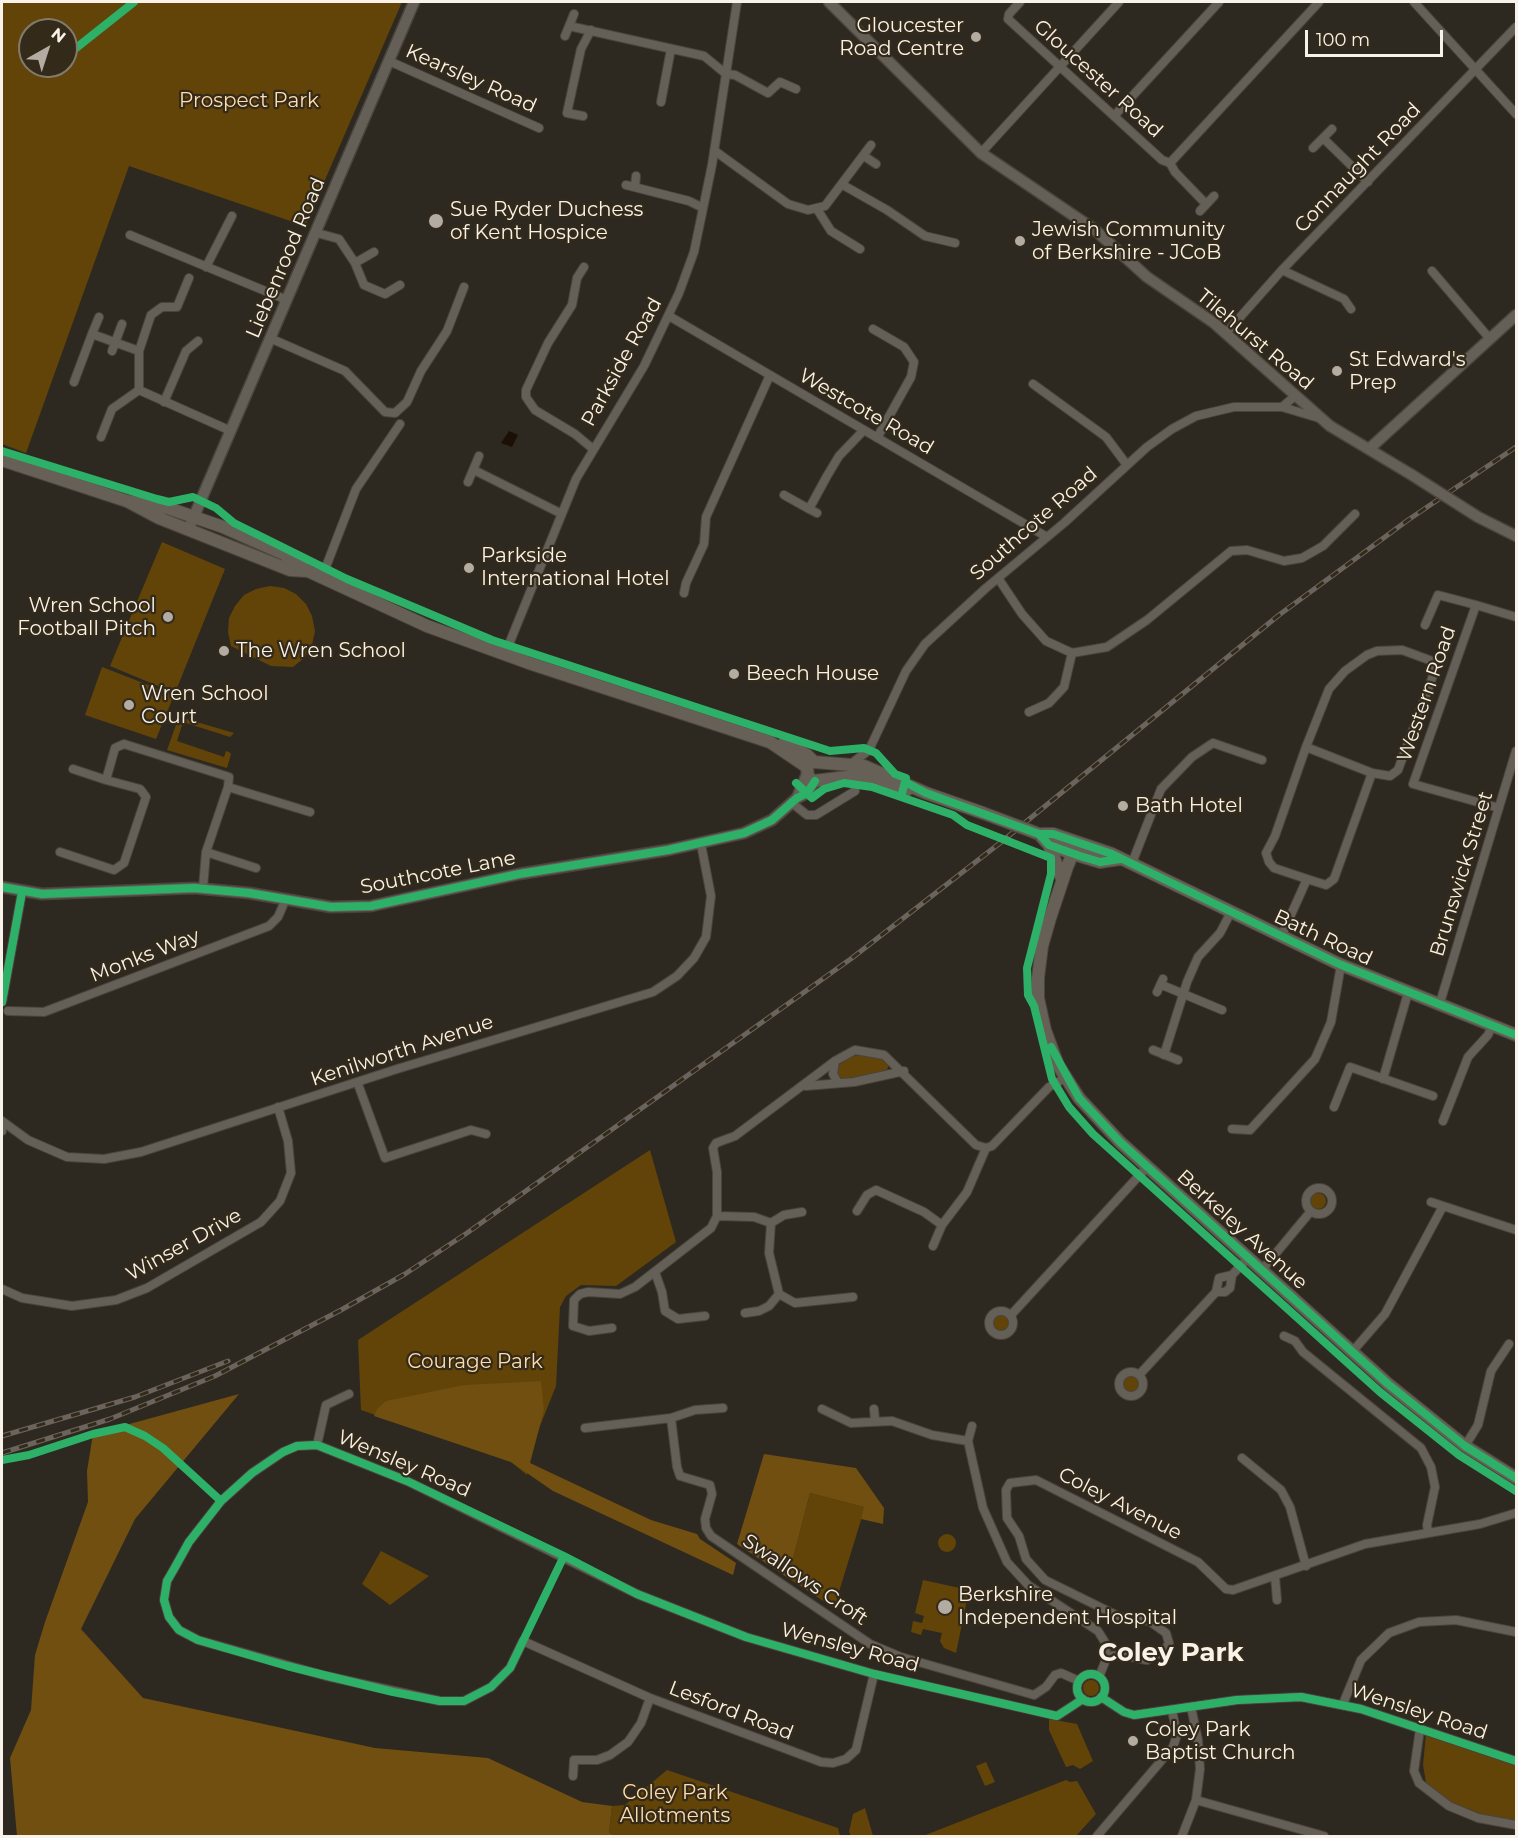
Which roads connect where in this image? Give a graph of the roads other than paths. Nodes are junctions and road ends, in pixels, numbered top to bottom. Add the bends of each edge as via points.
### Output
1 (414, 2) edge
2 (737, 2) edge
3 (829, 2) edge
4 (1020, 2) edge
5 (1119, 2) edge
6 (1219, 2) edge
7 (1319, 2) edge
8 (1420, 3) edge
9 (574, 14) dead end
10 (569, 26) junction
11 (1516, 27) edge
12 (591, 30) junction
13 (565, 36) dead end
14 (671, 49) junction
15 (389, 62) junction
16 (1060, 66) junction
17 (1475, 69) junction
18 (726, 74) junction
19 (796, 89) dead end
20 (661, 102) dead end
21 (1516, 114) edge
22 (583, 116) dead end
23 (1114, 116) junction
24 (539, 128) dead end
25 (1332, 129) dead end
26 (1323, 138) junction
27 (871, 145) dead end
28 (1313, 148) dead end
29 (715, 151) junction
30 (981, 153) junction
31 (864, 156) junction
32 (1170, 163) junction
33 (876, 164) dead end
34 (636, 176) dead end
35 (1368, 182) junction
36 (626, 185) dead end
37 (843, 185) junction
38 (635, 187) junction
39 (1214, 196) dead end
40 (703, 208) junction
41 (817, 209) junction
42 (232, 216) dead end
43 (317, 233) junction
44 (130, 235) dead end
45 (955, 243) dead end
46 (860, 249) dead end
47 (374, 252) dead end
48 (355, 263) junction
49 (206, 267) junction
50 (584, 267) dead end
51 (1282, 270) junction
52 (1432, 271) dead end
53 (189, 278) dead end
54 (400, 285) dead end
55 (464, 287) dead end
56 (287, 300) junction
57 (1351, 309) dead end
58 (1516, 315) edge
59 (99, 316) dead end
60 (669, 316) junction
61 (122, 324) dead end
62 (873, 329) dead end
63 (1226, 333) junction
64 (92, 334) junction
65 (272, 339) junction
66 (1490, 339) junction
67 (198, 341) dead end
68 (113, 347) junction
69 (139, 351) junction
70 (770, 375) junction
71 (74, 382) dead end
72 (1033, 384) dead end
73 (139, 390) junction
74 (1295, 396) junction
75 (164, 402) junction
76 (1282, 407) junction
77 (1320, 418) junction
78 (400, 424) dead end
79 (864, 430) junction
80 (231, 431) junction
81 (101, 437) dead end
82 (877, 438) junction
83 (593, 449) junction
84 (1369, 449) junction
85 (479, 456) dead end
86 (2, 460) edge
87 (1127, 465) junction
88 (474, 470) junction
89 (468, 482) dead end
90 (784, 495) dead end
91 (810, 509) junction
92 (560, 513) junction
93 (817, 513) dead end
94 (1355, 514) dead end
95 (192, 523) junction
96 (1516, 536) edge
97 (1047, 537) junction
98 (322, 577) junction
99 (998, 578) junction
100 (684, 593) dead end
101 (1476, 605) junction
102 (1516, 617) edge
103 (1425, 625) dead end
104 (1072, 653) junction
105 (505, 654) junction
106 (1029, 712) dead end
107 (1306, 747) junction
108 (869, 750) junction
109 (1516, 751) edge
110 (1262, 760) dead end
111 (852, 764) junction
112 (73, 769) dead end
113 (876, 770) junction
114 (815, 771) junction
115 (1372, 773) junction
116 (106, 780) junction
117 (228, 787) junction
118 (855, 791) dead end
119 (926, 793) junction
120 (795, 800) junction
121 (1499, 808) junction
122 (310, 812) dead end
123 (1051, 839) junction
124 (700, 844) junction
125 (1078, 851) junction
126 (60, 852) dead end
127 (206, 852) junction
128 (1126, 861) junction
129 (256, 868) dead end
130 (1307, 879) junction
131 (1061, 886) junction
132 (2, 887) edge
133 (203, 888) junction
134 (22, 892) junction
135 (285, 901) junction
136 (1231, 912) junction
137 (1281, 937) junction
138 (1341, 965) junction
139 (1157, 992) dead end
140 (1185, 992) junction
141 (1408, 993) junction
142 (2, 1002) edge
143 (1439, 1006) junction
144 (1222, 1010) dead end
145 (8, 1011) dead end
146 (1492, 1026) junction
147 (1516, 1035) edge
148 (1153, 1050) dead end
149 (1164, 1054) junction
150 (1178, 1060) dead end
151 (835, 1061) junction
152 (904, 1071) junction
153 (1065, 1078) junction
154 (1383, 1079) junction
155 (838, 1083) junction
156 (358, 1084) junction
157 (804, 1087) junction
158 (1433, 1096) dead end
159 (278, 1107) junction
160 (1334, 1107) dead end
161 (2, 1121) edge
162 (1443, 1121) dead end
163 (1232, 1129) dead end
164 (486, 1134) dead end
165 (986, 1148) junction
166 (1147, 1167) junction
167 (1431, 1202) dead end
168 (1442, 1208) junction
169 (857, 1211) dead end
170 (1311, 1211) dead end
171 (802, 1212) dead end
172 (717, 1216) junction
173 (771, 1223) junction
174 (942, 1225) junction
175 (1516, 1230) edge
176 (933, 1246) dead end
177 (1248, 1258) junction
178 (1262, 1270) junction
179 (655, 1272) junction
180 (1232, 1275) junction
181 (2, 1289) edge
182 (1216, 1292) junction
183 (779, 1294) junction
184 (853, 1297) dead end
185 (745, 1313) dead end
186 (1011, 1315) dead end
187 (705, 1316) dead end
188 (612, 1328) dead end
189 (1284, 1336) dead end
190 (1509, 1344) dead end
191 (1352, 1352) junction
192 (1139, 1375) dead end
193 (349, 1395) dead end
194 (723, 1408) dead end
195 (822, 1409) dead end
196 (874, 1409) dead end
197 (672, 1418) junction
198 (875, 1420) junction
199 (972, 1426) dead end
200 (585, 1428) dead end
201 (968, 1441) junction
202 (316, 1445) junction
203 (1465, 1446) junction
204 (1242, 1458) dead end
205 (1516, 1478) edge
206 (1516, 1513) edge
207 (1428, 1532) junction
208 (1306, 1566) junction
209 (1275, 1576) junction
210 (1277, 1600) dead end
211 (1516, 1632) edge
212 (523, 1641) joint
213 (1105, 1656) junction
214 (874, 1674) junction
215 (1099, 1677) junction
216 (1079, 1681) junction
217 (1101, 1697) junction
218 (650, 1698) junction
219 (1083, 1699) junction
220 (1343, 1704) junction
221 (1191, 1707) junction
222 (1172, 1710) junction
223 (1420, 1729) junction
224 (1516, 1761) edge
225 (573, 1776) dead end
226 (1196, 1800) junction
227 (1516, 1825) edge
228 (1096, 1836) edge
229 (1182, 1836) edge
230 (1324, 1836) edge

1 - 15 street, Liebenrood Road
2 - 18 street, Parkside Road
3 - 30 street, Tilehurst Road
4 - 16 street, Gloucester Road via 1008,19
5 - 16 street
6 - 23 street
7 - 32 street
8 - 17 street
9 - 10 street
10 - 12 street
10 - 13 street
11 - 17 street, Connaught Road
12 - 14 street
12 - 22 street via 580,49 567,113
14 - 18 street via 704,56
14 - 20 street
15 - 24 street, Kearsley Road
15 - 43 street, Liebenrood Road
16 - 23 street, Gloucester Road
16 - 30 street
17 - 21 street
17 - 35 street, Connaught Road
18 - 19 street via 768,93 780,82
18 - 29 street, Parkside Road
23 - 32 street, Gloucester Road
25 - 26 street
26 - 28 street
26 - 35 street
27 - 31 street
29 - 40 street, Parkside Road
29 - 41 street via 788,204
30 - 63 street, Tilehurst Road via 1095,230 1148,278
31 - 33 street
31 - 37 street
32 - 39 street, Gloucester Road via 1203,207
34 - 38 street
35 - 51 street, Connaught Road
36 - 38 street
37 - 41 street via 825,206
37 - 45 street via 925,236
38 - 40 street
40 - 60 street, Parkside Road via 693,252
41 - 46 street via 831,231
42 - 49 street
43 - 48 street via 339,239
43 - 56 street, Liebenrood Road
44 - 49 street
47 - 48 street
48 - 54 street via 364,285 385,294
49 - 56 street
50 - 83 street via 577,278 572,305 548,343 526,397 535,410
51 - 57 street via 1344,299
51 - 63 street, Connaught Road
52 - 66 street
53 - 69 street via 177,307 162,306 151,315
55 - 65 street via 447,331 421,371 407,402 395,412 385,412 345,371
56 - 65 street, Liebenrood Road
58 - 66 street
59 - 64 street
60 - 70 street, Westcote Road
60 - 83 street, Parkside Road via 644,366
61 - 68 street
62 - 82 street via 883,329 909,351 914,362 914,371
63 - 74 street, Tilehurst Road
64 - 68 street
64 - 71 street
65 - 80 street, Liebenrood Road
66 - 84 street
67 - 75 street via 186,351
68 - 69 street
69 - 73 street
70 - 79 street, Westcote Road
70 - 100 street via 706,517 704,544
72 - 87 street via 1106,437
73 - 75 street
73 - 81 street via 112,410
74 - 76 street
74 - 77 street, Tilehurst Road
75 - 80 street
76 - 77 street, Southcote Road
76 - 87 street, Southcote Road via 1234,407 1196,416 1163,434
77 - 84 street, Tilehurst Road
78 - 98 street via 367,464
79 - 82 street, Westcote Road
79 - 91 street via 839,456
80 - 95 street, Liebenrood Road
82 - 97 street, Westcote Road
83 - 92 street, Parkside Road
84 - 96 street, Tilehurst Road, bridge via 1478,517
85 - 88 street
86 - 95 main road via 127,501 159,518
87 - 97 street, Southcote Road
88 - 89 street
88 - 92 street
90 - 91 street
91 - 93 street
92 - 105 street, Parkside Road
94 - 104 street via 1323,546 1302,558 1284,561 1246,550 1231,551 1147,620 1107,647
95 - 98 main road via 290,570
97 - 99 street, Southcote Road
98 - 105 main road via 427,626
99 - 104 street via 1046,641
99 - 108 street, Southcote Road via 937,631 916,655
101 - 102 street, Western Road
101 - 103 street via 1438,595
101 - 121 street, Western Road via 1413,784
104 - 106 street via 1064,687 1049,703
105 - 114 main road via 770,742
107 - 115 street
107 - 115 street via 1329,689 1366,655 1402,650 1432,661 1434,673 1398,770 1390,776
107 - 130 street via 1266,853 1274,868
108 - 111 street, Southcote Road
108 - 113 street
109 - 121 street, Brunswick Street
110 - 128 street via 1213,743 1192,757 1161,789
111 - 113 main road, Bath Road
111 - 114 main road, Bath Road
112 - 116 street
113 - 119 main road, Bath Road
114 - 119 main road, Bath Road
114 - 120 street, Southcote Lane via 807,793
115 - 130 street via 1334,879 1326,885
116 - 117 street via 115,748 124,744 229,777
116 - 126 street via 140,789 146,797 124,863 114,870
117 - 122 street
117 - 127 street
118 - 120 street via 816,815 807,815
119 - 123 main road, Bath Road, bridge
120 - 124 street, Southcote Lane via 760,827
121 - 143 street, Brunswick Street
123 - 125 main road, Bath Road
123 - 131 main road
124 - 135 street, Southcote Lane via 519,874 371,906 331,907
124 - 156 street, Kenilworth Avenue via 711,896 710,921 694,958 677,976 653,992
125 - 128 main road, Bath Road via 1112,854
125 - 131 main road, Berkeley Avenue
127 - 129 street
127 - 133 street
128 - 136 main road, Bath Road
130 - 137 street
131 - 153 main road, Berkeley Avenue via 1042,946 1038,991 1045,1030
132 - 134 street, Southcote Lane
133 - 134 street, Southcote Lane via 76,894
133 - 135 street, Southcote Lane
134 - 142 street
135 - 145 street, Monks Way via 278,917 268,926 44,1012
136 - 137 main road, Bath Road
136 - 140 street via 1220,933 1198,957
137 - 138 main road, Bath Road
138 - 141 main road, Bath Road
138 - 163 street via 1331,1022 1315,1059 1250,1130
139 - 140 street via 1163,982
140 - 144 street
140 - 149 street
141 - 143 main road, Bath Road
141 - 154 street
143 - 146 main road, Bath Road
146 - 147 main road, Bath Road
146 - 162 street via 1468,1057
148 - 149 street
149 - 150 street
151 - 152 street via 855,1050 874,1052
151 - 155 street via 832,1074
151 - 157 street
152 - 155 street
152 - 165 street via 976,1145
153 - 165 street via 1049,1087
153 - 166 main road, Berkeley Avenue via 1088,1110
154 - 158 street
154 - 160 street via 1350,1067
155 - 157 street
156 - 159 street, Kenilworth Avenue
156 - 164 street via 385,1158 471,1130
157 - 172 street via 735,1136 716,1143 713,1148
159 - 161 street, Kenilworth Avenue via 141,1152 104,1159 67,1157 28,1140
159 - 181 street, Winser Drive via 288,1142 291,1173 280,1201 261,1222 147,1288 117,1300 72,1306 22,1298
165 - 174 street via 967,1192
166 - 177 main road, Berkeley Avenue
166 - 186 street
167 - 168 street
168 - 175 street
168 - 191 street via 1384,1314
169 - 174 street via 867,1195 876,1190 924,1212
170 - 178 street
171 - 173 street via 784,1215
172 - 173 street via 754,1217
172 - 179 street via 711,1228
173 - 183 street via 769,1253
174 - 176 street
177 - 178 main road, Berkeley Avenue
177 - 180 street
178 - 191 main road, Berkeley Avenue
179 - 187 street via 665,1311 678,1319
179 - 188 street via 620,1294 588,1292 574,1300 573,1326 590,1331
180 - 182 street via 1219,1278
180 - 182 street via 1230,1288
182 - 192 street
183 - 184 street via 795,1303
183 - 185 street via 769,1306
189 - 207 street via 1295,1341 1303,1352 1421,1448 1435,1487
190 - 203 street via 1491,1371 1478,1425
191 - 203 main road, Berkeley Avenue
193 - 202 street via 326,1405
194 - 197 street via 695,1410
195 - 198 street via 851,1423
196 - 198 street
197 - 200 street
197 - 216 street, Swallows Croft via 680,1476 710,1485 712,1494 705,1519 711,1536 870,1644 901,1657 1034,1695 1061,1673
198 - 201 street
199 - 201 street
201 - 213 street via 983,1508 1007,1562 1028,1585 1098,1630 1106,1644
202 - 212 street, Wensley Road via 297,1446 252,1473 204,1522 167,1581 164,1600 169,1617 179,1630 198,1640 287,1666 440,1701 464,1701 491,1687 510,1668
202 - 214 street, Wensley Road via 407,1481 637,1594 746,1637
203 - 205 main road, Berkeley Avenue
204 - 208 street via 1281,1490 1290,1507
206 - 207 street, Coley Avenue via 1480,1524
207 - 208 street, Coley Avenue via 1365,1544
208 - 209 street, Coley Avenue
209 - 210 street
209 - 213 street, Coley Avenue via 1233,1590 1226,1588 1198,1562 1036,1479 1010,1483 1006,1490 1007,1518 1019,1536 1026,1558 1046,1580 1120,1617 1149,1621 1166,1633 1169,1643 1164,1651 1147,1660
211 - 220 street via 1456,1620 1419,1622 1389,1633 1361,1660
212 - 218 street, Lesford Road
213 - 215 street
214 - 218 street, Lesford Road via 856,1750 846,1759 832,1763 744,1736
214 - 219 street, Wensley Road via 1058,1716
215 - 216 street via 1090,1674
215 - 217 street via 1104,1685
216 - 219 street via 1078,1693
217 - 219 street via 1090,1702
217 - 222 street, Wensley Road via 1134,1715
218 - 225 street via 641,1723 628,1742 597,1760 574,1760
220 - 221 street, Wensley Road via 1273,1697
220 - 223 street, Wensley Road
221 - 222 street, Wensley Road
221 - 226 street via 1200,1769
222 - 228 street via 1177,1735 1173,1747
223 - 224 street, Wensley Road
223 - 227 street, Wensley Road via 1414,1771 1419,1784 1449,1806 1478,1818
226 - 229 street
226 - 230 street

